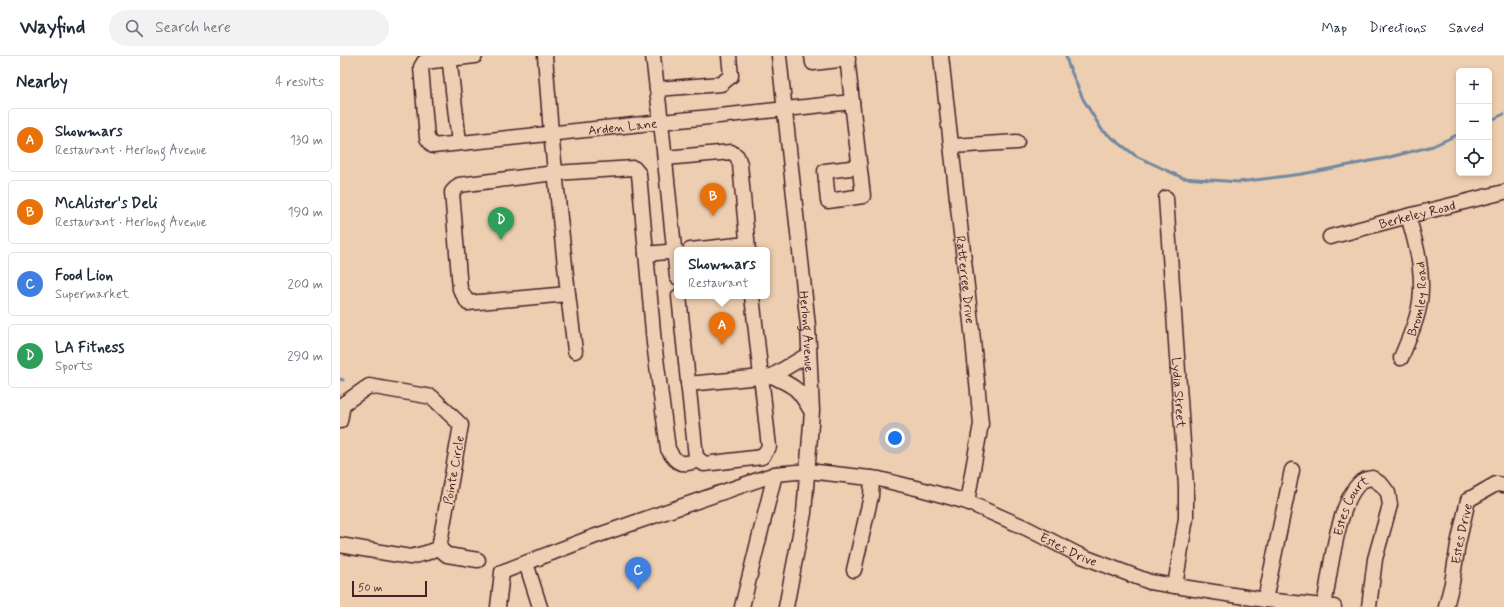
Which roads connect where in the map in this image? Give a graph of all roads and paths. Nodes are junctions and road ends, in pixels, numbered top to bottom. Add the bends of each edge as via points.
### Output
1 (476, 56) edge
2 (545, 56) edge
3 (653, 56) edge
4 (729, 56) edge
5 (779, 56) edge
6 (812, 56) edge
7 (941, 56) edge
8 (449, 57) edge
9 (848, 58) edge
10 (657, 89) junction
11 (852, 102) junction
12 (785, 109) junction
13 (661, 122) junction
14 (551, 133) junction
15 (459, 142) junction
16 (1017, 142) dead end
17 (952, 146) junction
18 (665, 158) junction
19 (859, 167) dead end
20 (555, 173) junction
21 (1504, 192) edge
22 (1166, 198) dead end
23 (1408, 216) junction
24 (1330, 237) dead end
25 (676, 247) edge
26 (747, 247) edge
27 (674, 251) edge
28 (646, 254) junction
29 (568, 294) junction
30 (679, 299) edge
31 (753, 299) edge
32 (575, 351) dead end
33 (809, 354) junction
34 (1400, 358) dead end
35 (766, 377) junction
36 (688, 384) junction
37 (812, 411) junction
38 (340, 421) edge
39 (699, 460) junction
40 (1292, 470) dead end
41 (808, 471) junction
42 (775, 474) junction
43 (872, 478) junction
44 (1504, 485) edge
45 (967, 502) junction
46 (340, 545) edge
47 (439, 548) junction
48 (478, 560) dead end
49 (526, 563) junction
50 (854, 570) dead end
51 (1175, 586) junction
52 (1265, 600) junction
53 (1329, 606) edge
54 (498, 607) edge
55 (540, 607) edge
56 (742, 607) edge
57 (786, 607) edge
58 (1369, 607) edge
59 (1446, 607) edge

1 - 8 street
2 - 14 street
3 - 10 street
4 - 10 street via 731,76 721,84
5 - 12 street, Herlong Avenue
6 - 9 street via 813,63
7 - 17 street, Ratterree Drive
8 - 15 street
8 - 15 street, Arden Lane via 424,62 421,67 427,138 433,146
9 - 11 street
10 - 13 street
11 - 12 street, Arden Lane
11 - 19 street
12 - 13 street, Arden Lane
12 - 33 street, Herlong Avenue
13 - 14 street, Arden Lane
13 - 18 street
14 - 15 street, Arden Lane
14 - 20 street
16 - 17 street
17 - 45 street, Ratterree Drive via 980,424
18 - 25 street
18 - 26 street via 731,152 737,156 740,164
20 - 28 street via 634,168 639,174
20 - 29 street
20 - 29 street via 459,185 452,192 460,289 468,303
21 - 23 street, Berkeley Road
22 - 51 street, Lydia Street via 1186,486 1186,518
23 - 24 street, Berkeley Road
23 - 34 street, Bromley Road via 1416,240 1422,281 1419,311
27 - 28 street
28 - 39 street via 654,343 668,449 679,463 686,464
29 - 32 street
30 - 36 street
31 - 35 street
33 - 35 street
33 - 37 street, Herlong Avenue
35 - 36 street
35 - 37 street via 794,387
35 - 39 street via 768,447 762,457 704,464
36 - 39 street via 696,457
37 - 41 street, Herlong Avenue
38 - 47 street, Pointe Circle via 343,404 369,386 432,397 461,425
40 - 52 street
41 - 42 street, Estes Drive
41 - 43 street, Estes Drive
41 - 57 street, Herlong Avenue via 804,513
42 - 49 street, Estes Drive
42 - 56 street
43 - 45 street, Estes Drive
43 - 50 street via 871,496
44 - 59 street, Estes Drive via 1496,484 1468,500
45 - 51 street, Estes Drive via 1079,555 1150,582
46 - 47 street via 410,557
47 - 48 street via 447,555
49 - 54 street, Estes Drive via 502,572
49 - 55 street
51 - 52 street, Estes Drive
52 - 53 street, Estes Drive
53 - 58 street, Estes Court via 1343,509 1351,493 1362,480 1372,478 1388,493 1390,505 1375,559

